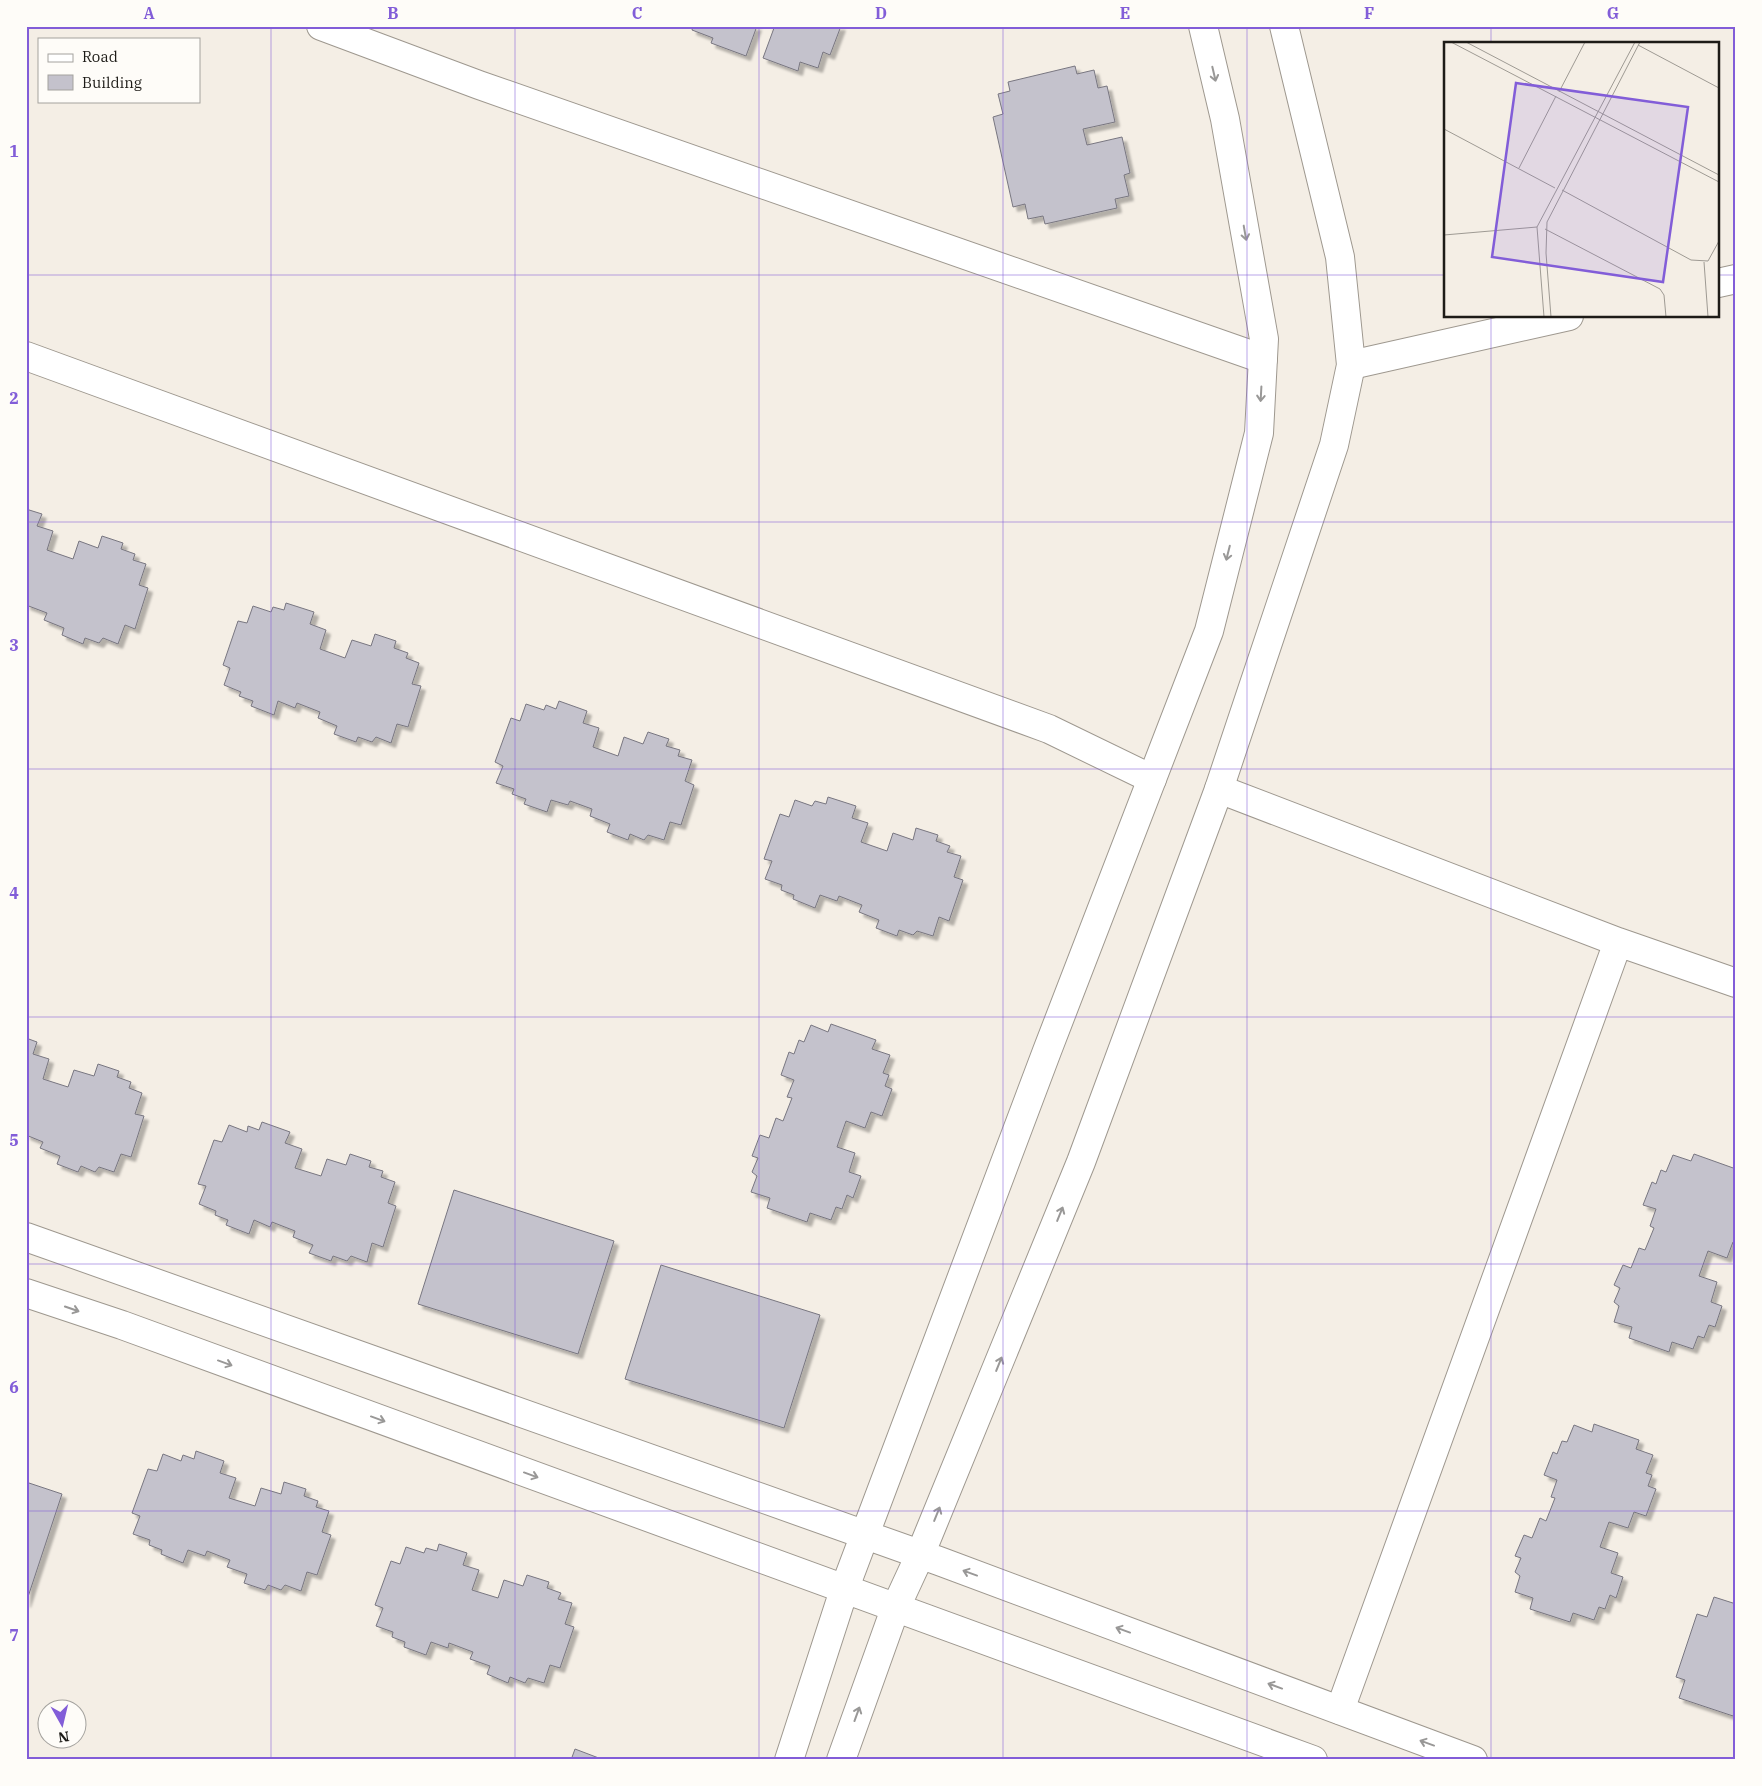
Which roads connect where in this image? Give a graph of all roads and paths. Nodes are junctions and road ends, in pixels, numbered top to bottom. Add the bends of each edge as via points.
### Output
1 (321, 26) edge
2 (1203, 26) edge
3 (1284, 26) edge
4 (1736, 279) edge
5 (1720, 283) edge
6 (1560, 318) edge
7 (26, 356) edge
8 (1262, 359) junction
9 (1351, 365) junction
10 (1152, 779) junction
11 (1219, 789) junction
12 (1618, 942) junction
13 (1736, 983) edge
14 (26, 1237) edge
15 (26, 1293) edge
16 (865, 1535) junction
17 (920, 1554) junction
18 (844, 1590) junction
19 (895, 1609) junction
20 (1340, 1710) junction
21 (789, 1760) edge
22 (841, 1760) edge
23 (1313, 1760) edge
24 (1473, 1760) edge

1 - 8 street
2 -> 8 street via 1226,128 1264,339
3 - 9 street via 1340,257
4 - 5 street
6 - 9 street
7 - 10 street via 1049,729
8 -> 10 street via 1258,433 1209,631
9 - 11 street via 1334,445
10 - 16 street
11 - 12 street
17 -> 11 street via 1082,1162
12 - 13 street
12 - 20 street
14 - 16 street
15 -> 18 street via 122,1325
16 - 17 street
16 - 18 street
17 - 19 street
20 -> 17 street
18 - 19 street
18 - 21 street
22 -> 19 street
19 - 23 street
24 -> 20 street

